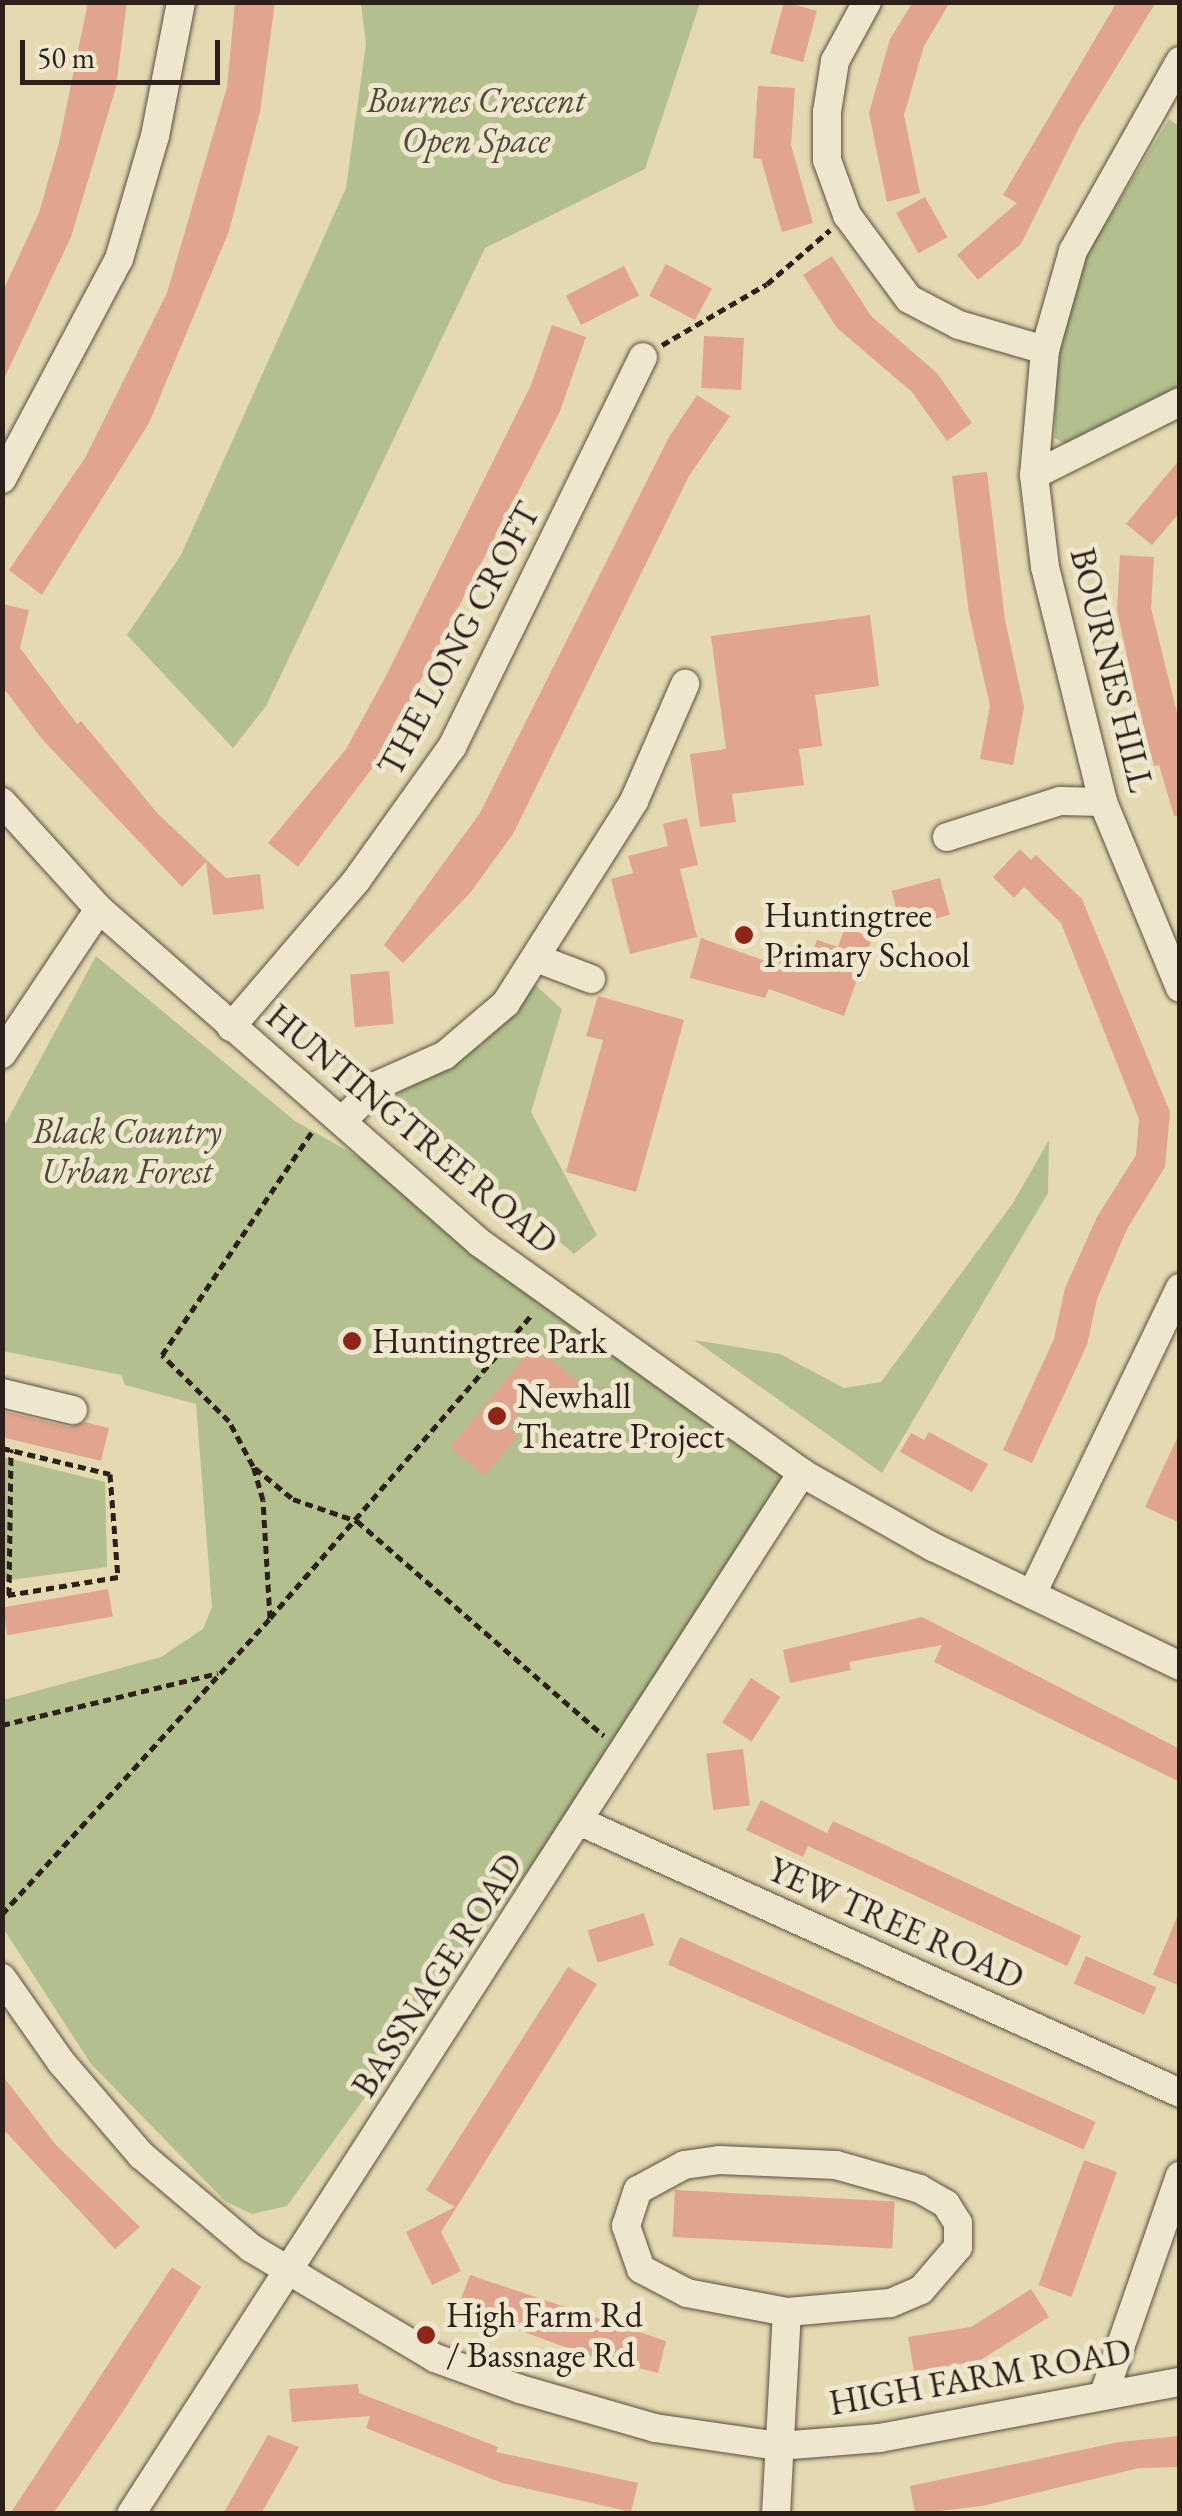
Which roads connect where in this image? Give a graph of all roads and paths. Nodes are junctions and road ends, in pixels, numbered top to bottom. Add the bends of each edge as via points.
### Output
1 (181, 2) edge
2 (867, 2) edge
3 (1177, 74) edge
4 (847, 215) junction
5 (1044, 350) junction
6 (643, 357) joint
7 (1180, 402) edge
8 (1034, 474) junction
9 (2, 479) edge
10 (685, 684) dead end
11 (2, 802) edge
12 (1102, 802) junction
13 (947, 837) dead end
14 (98, 909) junction
15 (536, 958) junction
16 (591, 979) dead end
17 (1180, 988) edge
18 (231, 1027) junction
19 (2, 1054) edge
20 (335, 1115) junction
21 (1180, 1288) edge
22 (550, 1292) junction
23 (2, 1393) edge
24 (73, 1410) dead end
25 (2, 1448) edge
26 (11, 1449) junction
27 (253, 1466) junction
28 (802, 1474) junction
29 (357, 1521) junction
30 (1032, 1594) junction
31 (6, 1596) edge
32 (270, 1618) junction
33 (1180, 1666) edge
34 (219, 1673) junction
35 (2, 1725) edge
36 (624, 1753) junction
37 (580, 1822) junction
38 (2, 1914) edge
39 (2, 1978) edge
40 (1180, 2093) edge
41 (1180, 2176) edge
42 (288, 2274) junction
43 (787, 2312) junction
44 (1180, 2382) edge
45 (1105, 2391) junction
46 (779, 2446) junction
47 (131, 2514) edge
48 (776, 2514) edge

1 - 9 street via 156,136 119,259
2 - 4 street via 835,61 826,112 827,160
3 - 5 street, BOURNES HILL via 1072,251
4 - 5 street via 908,299 960,325
4 - 6 path via 767,284
5 - 8 street, BOURNES HILL
6 - 18 street, THE LONG CROFT via 452,747 356,880
7 - 8 street
8 - 12 street, BOURNES HILL via 1046,567
10 - 15 street via 634,802
11 - 14 street, HUNTINGTREE ROAD
12 - 13 street via 1060,801
12 - 17 street, BOURNES HILL
14 - 18 street, HUNTINGTREE ROAD
14 - 19 street
15 - 16 street
15 - 20 street via 506,1003 445,1055 378,1085
18 - 20 street, HUNTINGTREE ROAD
20 - 22 street, HUNTINGTREE ROAD via 480,1243
20 - 27 path via 162,1355 229,1421
21 - 30 street
22 - 28 street, HUNTINGTREE ROAD
22 - 29 path
23 - 24 street
25 - 26 path
26 - 31 path
26 - 31 path via 110,1474 118,1577
27 - 29 path via 293,1499
27 - 32 path via 263,1500
28 - 30 street, HUNTINGTREE ROAD
28 - 36 street, BASSNAGE ROAD
29 - 32 path
29 - 36 path
30 - 33 street, HUNTINGTREE ROAD
32 - 34 path
34 - 35 path
34 - 38 path
36 - 37 street, BASSNAGE ROAD
37 - 40 street, YEW TREE ROAD
37 - 42 street, BASSNAGE ROAD
39 - 42 street, HIGH FARM ROAD via 61,2062 141,2155
41 - 45 street
42 - 46 street, HIGH FARM ROAD via 435,2358 520,2388 655,2428
42 - 47 street, BASSNAGE ROAD
43 - 43 street via 687,2292 641,2269 626,2226 638,2190 684,2165 719,2160 836,2165 920,2189 946,2204 958,2223 958,2247 921,2290 890,2303
43 - 46 street
44 - 45 street, HIGH FARM ROAD
45 - 46 street, HIGH FARM ROAD via 880,2438
46 - 48 street

